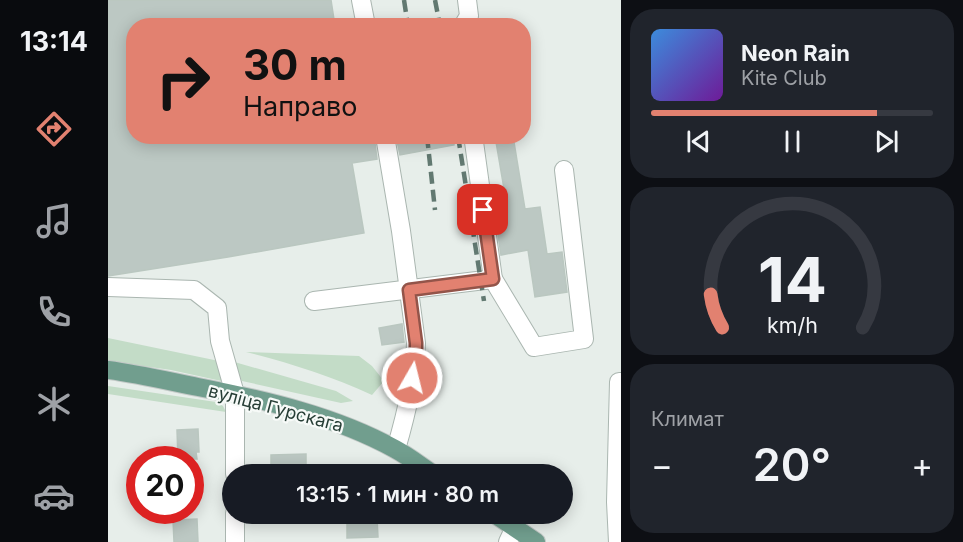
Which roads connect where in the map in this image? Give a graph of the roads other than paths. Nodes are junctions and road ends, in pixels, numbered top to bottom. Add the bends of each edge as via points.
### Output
1 (361, 0) edge
2 (467, 0) edge
3 (364, 18) edge
4 (468, 18) edge
5 (386, 144) edge
6 (474, 144) edge
7 (564, 170) dead end
8 (493, 279) junction
9 (108, 287) edge
10 (409, 290) junction
11 (314, 301) dead end
12 (108, 370) edge
13 (621, 382) edge
14 (235, 394) junction
15 (396, 449) junction
16 (235, 464) edge
17 (418, 464) edge
18 (235, 524) edge
19 (511, 535) edge
20 (235, 542) edge
21 (536, 542) edge
22 (618, 542) edge

1 - 3 street
2 - 4 street
5 - 10 street
6 - 8 street
7 - 8 street via 584,339 534,347
8 - 10 street
9 - 14 street via 194,290 218,308 220,341
10 - 11 street
10 - 15 street via 416,357
12 - 14 main road, вуліца Гурскага
13 - 22 street
14 - 15 main road, вуліца Гурскага via 316,415
14 - 16 street
15 - 17 main road, вуліца Гурскага
18 - 20 street
19 - 21 main road

